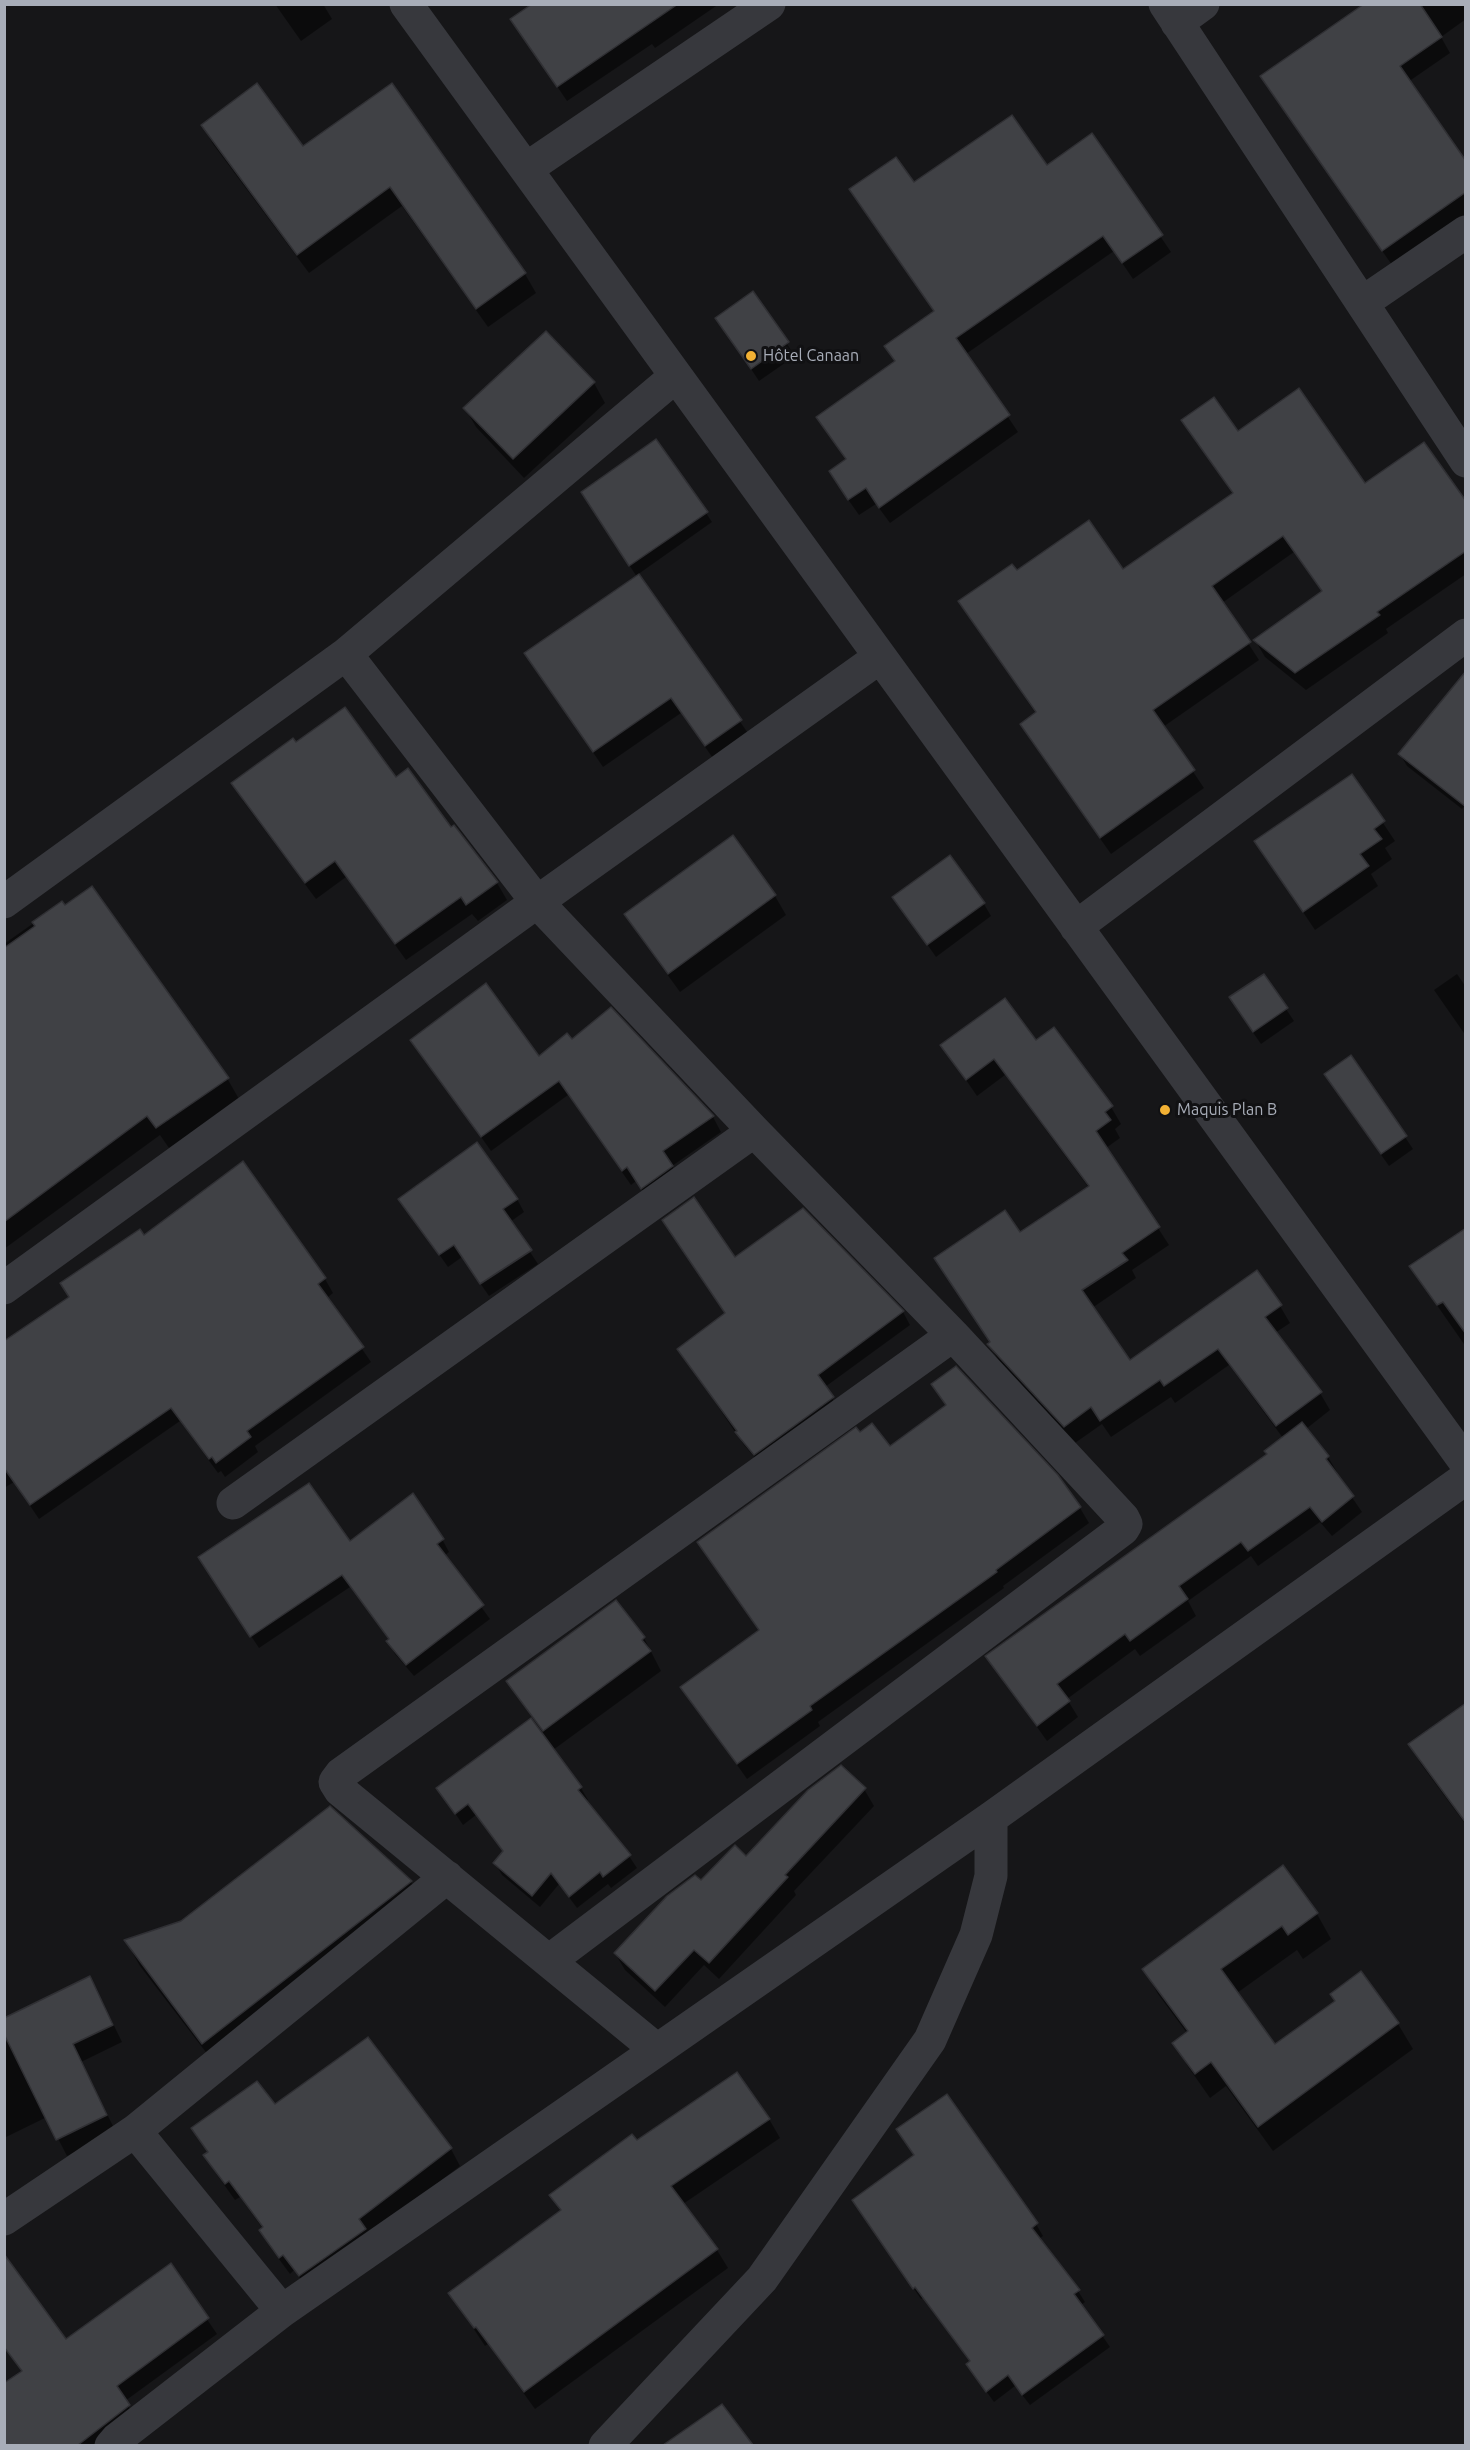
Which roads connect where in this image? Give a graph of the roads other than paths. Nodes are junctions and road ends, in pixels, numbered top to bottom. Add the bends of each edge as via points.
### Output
1 (406, 4) edge
2 (769, 4) edge
3 (1181, 11) edge
4 (526, 169) junction
5 (1466, 232) edge
6 (1362, 303) junction
7 (676, 376) junction
8 (1466, 461) edge
9 (1466, 635) edge
10 (346, 654) junction
11 (880, 657) junction
12 (4, 902) edge
13 (537, 902) junction
14 (1076, 927) junction
15 (754, 1131) junction
16 (4, 1288) edge
17 (953, 1335) junction
18 (1466, 1462) edge
19 (1466, 1478) edge
20 (233, 1503) dead end
21 (991, 1818) junction
22 (447, 1877) junction
23 (549, 1961) junction
24 (657, 2050) junction
25 (135, 2131) junction
26 (4, 2219) edge
27 (282, 2311) junction
28 (111, 2445) edge
29 (606, 2445) edge

1 - 4 street
2 - 4 street
3 - 6 street
4 - 7 street
5 - 6 street
6 - 8 street
7 - 10 street
7 - 11 street
9 - 14 street
10 - 12 street
10 - 13 street
11 - 13 street
11 - 14 street
13 - 15 street
13 - 16 street
14 - 18 street
15 - 17 street
15 - 20 street
17 - 22 street via 341,1774 335,1782 340,1790
17 - 23 street via 1123,1518 1124,1530
19 - 21 street
21 - 24 street
21 - 29 street via 991,1876 976,1935 930,2040 762,2279
22 - 23 street
22 - 25 street
23 - 24 street
24 - 27 street
25 - 26 street
25 - 27 street
27 - 28 street

